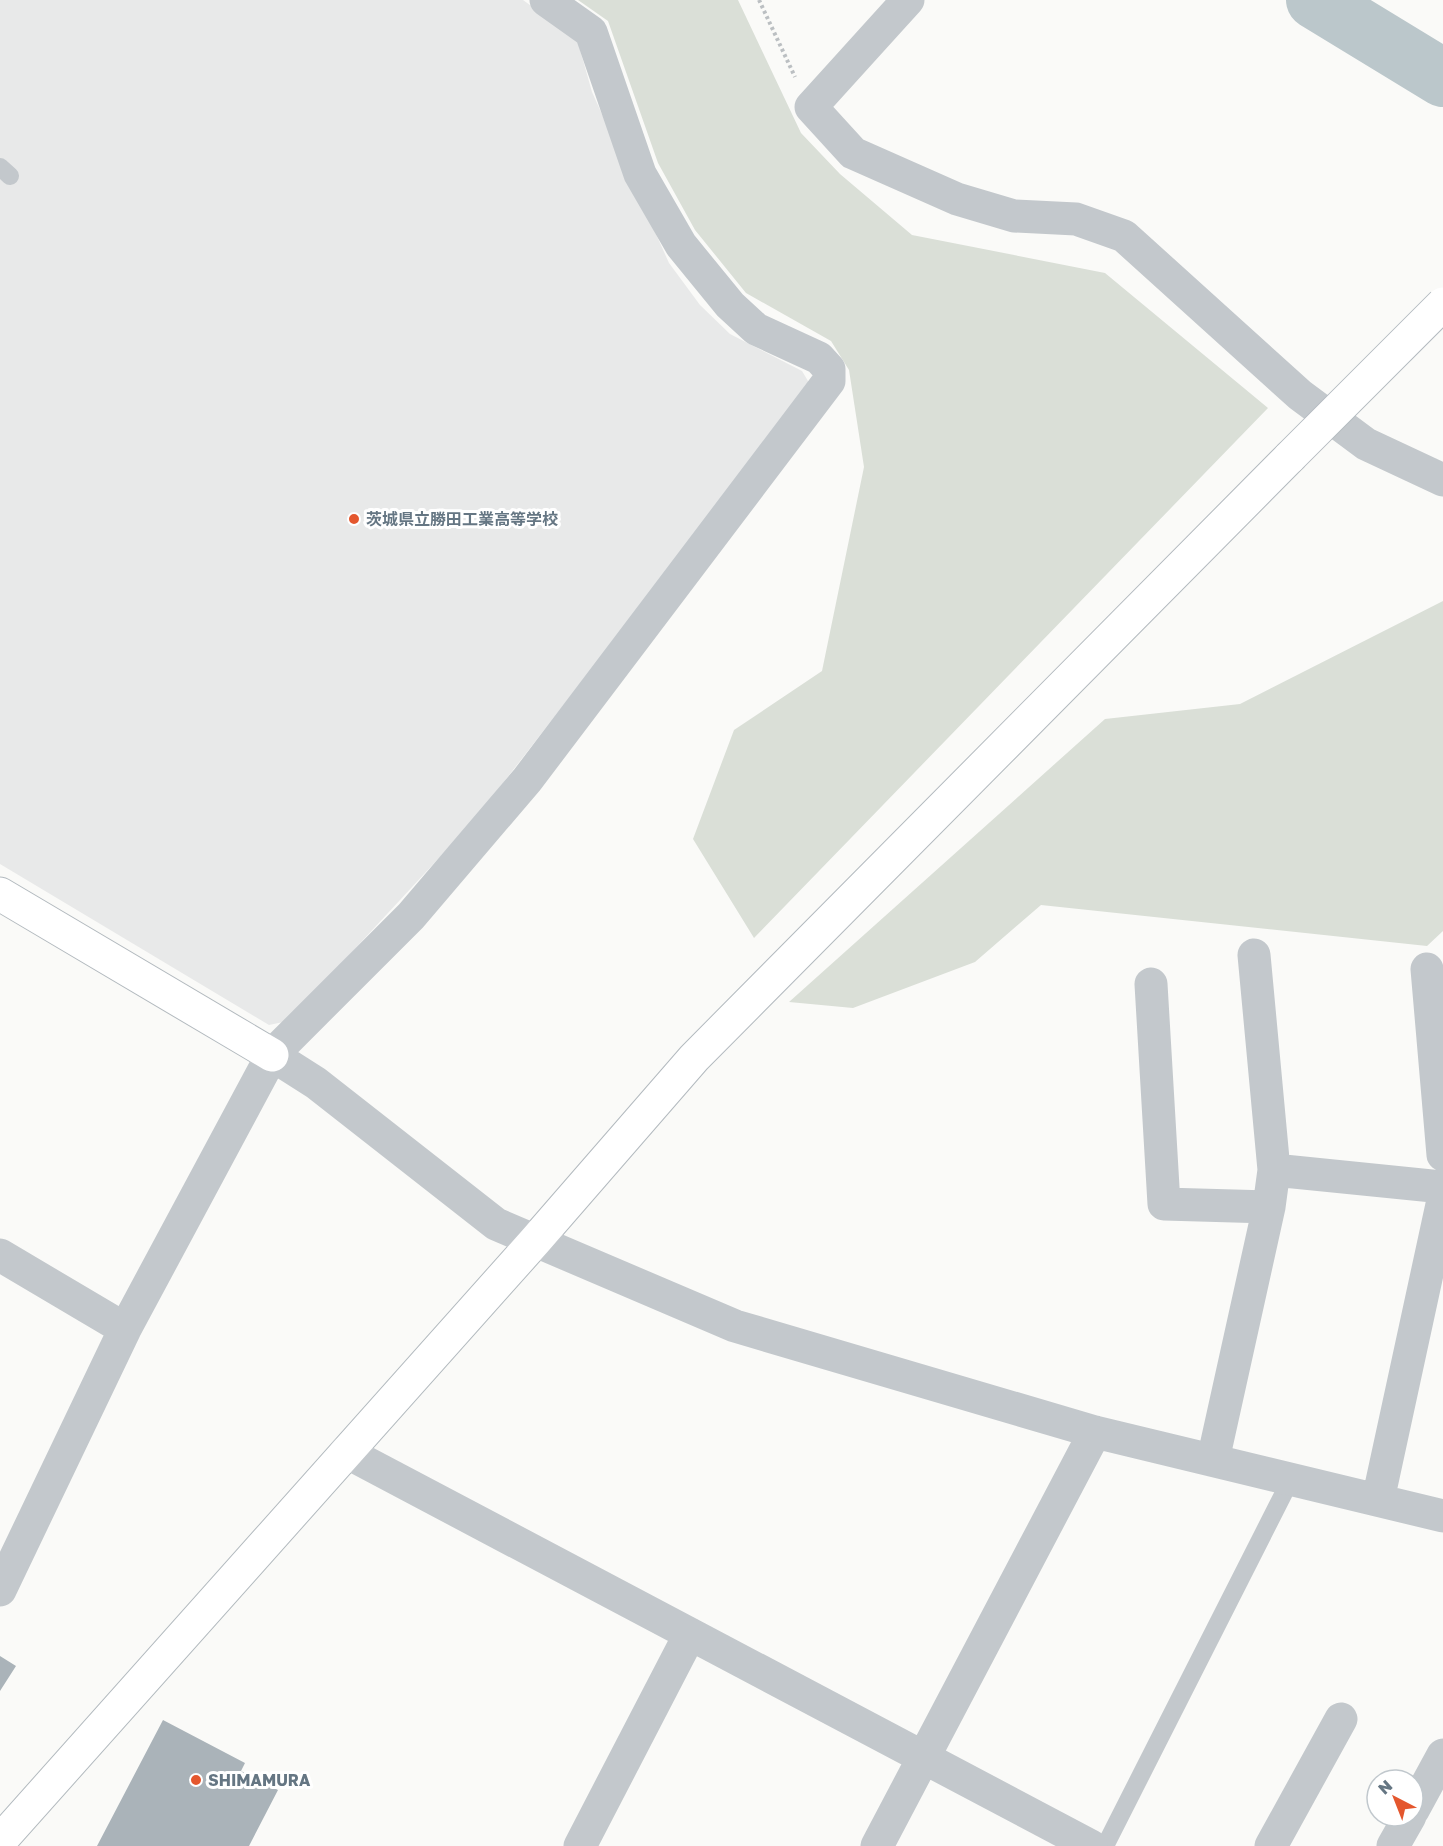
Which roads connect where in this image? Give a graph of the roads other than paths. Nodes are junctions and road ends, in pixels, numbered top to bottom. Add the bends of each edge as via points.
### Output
1 (546, 0) edge
2 (908, 0) edge
3 (1443, 304) edge
4 (1443, 480) edge
5 (0, 894) edge
6 (1254, 955) dead end
7 (1427, 969) dead end
8 (1150, 984) dead end
9 (272, 1056) junction
10 (1443, 1155) edge
11 (1274, 1170) junction
12 (1443, 1186) edge
13 (1443, 1200) edge
14 (1269, 1207) junction
15 (535, 1241) junction
16 (0, 1255) edge
17 (125, 1329) junction
18 (1095, 1432) junction
19 (346, 1452) junction
20 (1214, 1460) junction
21 (1291, 1479) junction
22 (1378, 1500) junction
23 (1443, 1516) edge
24 (0, 1590) edge
25 (690, 1634) junction
26 (1341, 1719) dead end
27 (1443, 1755) edge
28 (922, 1758) junction
29 (1425, 1788) edge
30 (1404, 1828) edge
31 (0, 1841) edge
32 (580, 1846) edge
33 (877, 1846) edge
34 (1091, 1846) edge
35 (1105, 1846) edge
36 (1271, 1846) edge
37 (1394, 1846) edge

1 - 9 street via 591,32 640,174 681,246 730,305 756,329 819,358 829,369 829,381 527,780 411,916
2 - 4 street via 811,107 853,153 957,199 1014,216 1076,219 1124,236 1300,395 1366,444
3 - 15 street, bridge via 694,1058
5 - 9 street
6 - 11 street
7 - 10 street
8 - 14 street via 1164,1204
9 - 15 street via 316,1083 496,1224
9 - 17 street
11 - 12 street
11 - 14 street
13 - 22 street
14 - 20 street
15 - 18 street via 735,1326
15 - 19 street
16 - 17 street
17 - 24 street
18 - 20 street
18 - 28 street
19 - 25 street
19 - 31 street
20 - 21 street
21 - 22 street
21 - 35 lane
22 - 23 street
25 - 28 street
25 - 32 street
26 - 36 street
27 - 29 street
28 - 33 street
28 - 34 street
30 - 37 street

